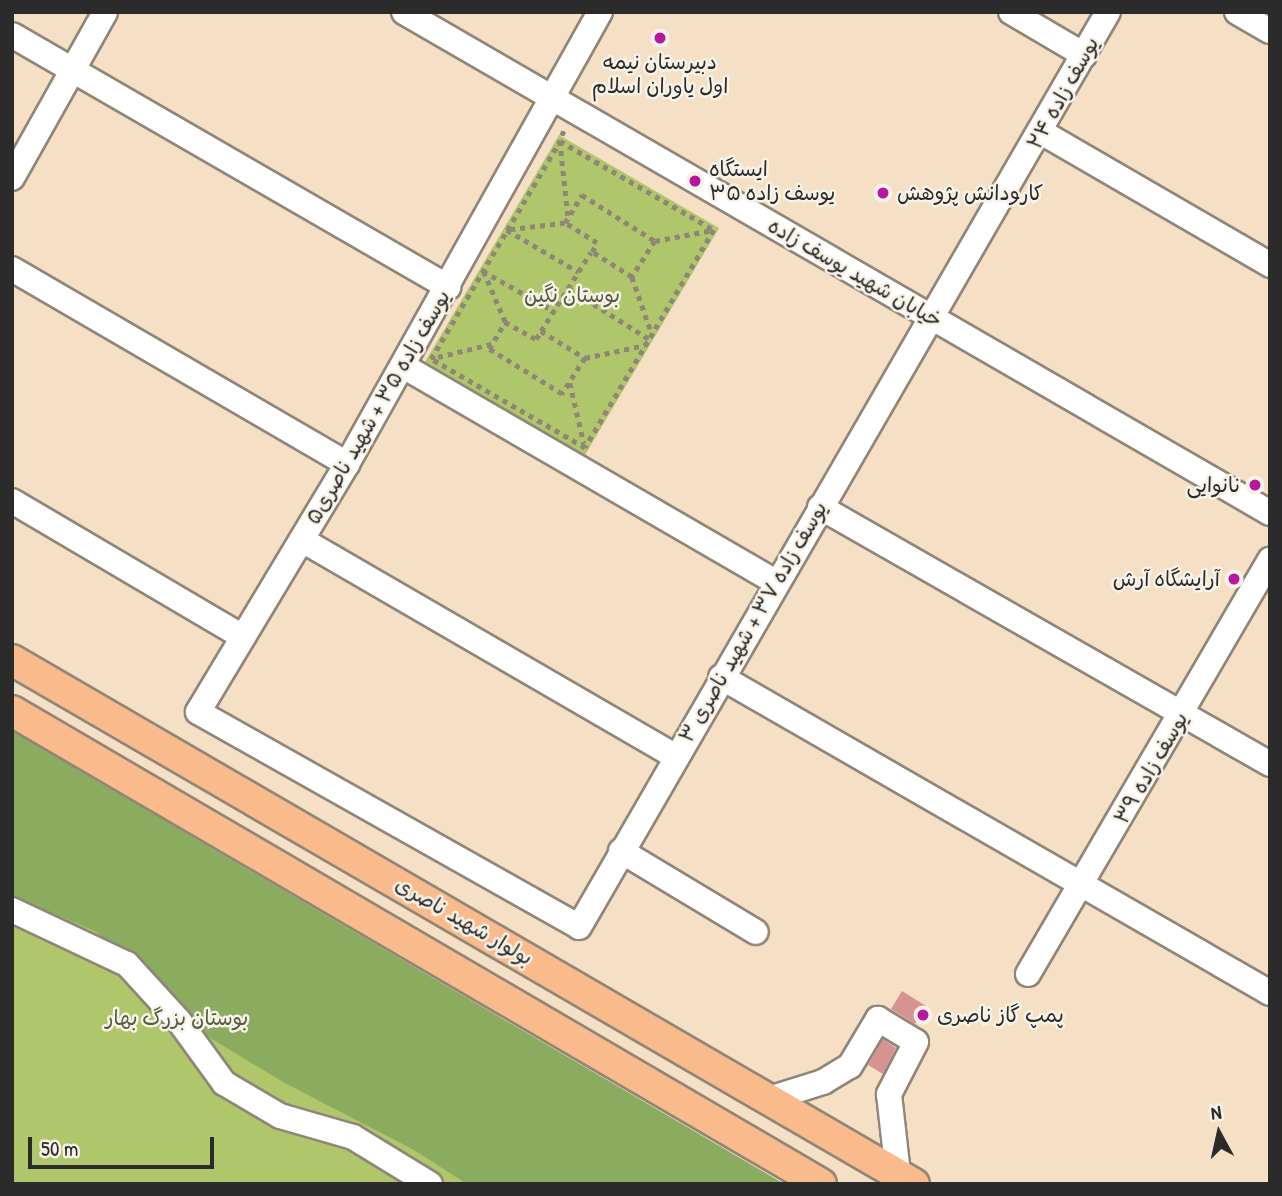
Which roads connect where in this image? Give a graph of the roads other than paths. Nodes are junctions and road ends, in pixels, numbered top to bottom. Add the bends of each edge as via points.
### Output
1 (105, 12) edge
2 (404, 12) edge
3 (600, 12) edge
4 (1011, 12) edge
5 (1108, 12) edge
6 (1237, 12) edge
7 (1270, 31) edge
8 (12, 35) edge
9 (1084, 55) junction
10 (74, 62) junction
11 (551, 97) junction
12 (1041, 132) junction
13 (12, 178) edge
14 (1270, 265) edge
15 (12, 269) edge
16 (448, 286) junction
17 (934, 319) junction
18 (403, 366) junction
19 (347, 464) junction
20 (12, 501) edge
21 (820, 507) junction
22 (1268, 507) edge
23 (302, 540) junction
24 (1270, 560) edge
25 (776, 582) junction
26 (243, 636) junction
27 (12, 660) edge
28 (721, 677) junction
29 (12, 712) edge
30 (1184, 713) junction
31 (674, 756) junction
32 (1270, 764) edge
33 (621, 851) junction
34 (1084, 883) junction
35 (12, 909) edge
36 (579, 928) joint
37 (756, 932) dead end
38 (506, 946) junction
39 (1028, 974) dead end
40 (483, 987) junction
41 (1270, 993) edge
42 (769, 1099) junction
43 (906, 1179) edge
44 (430, 1184) edge
45 (821, 1184) edge

1 - 10 street
2 - 11 street, خیابان شهید یوسف زاده
3 - 11 street, یوسف زاده ۳۵ + شهید ناصری۵
4 - 9 street
5 - 9 street, یوسف زاده ۲۴
6 - 7 street
8 - 10 street
9 - 12 street, یوسف زاده ۲۴
10 - 13 street
10 - 16 street
11 - 16 street, یوسف زاده ۳۵ + شهید ناصری۵
11 - 17 street, خیابان شهید یوسف زاده
12 - 14 street
12 - 17 street, یوسف زاده ۲۴
15 - 19 street
16 - 18 street, یوسف زاده ۳۵ + شهید ناصری۵
17 - 21 street, یوسف زاده ۳۷ + شهید ناصری ۳
17 - 22 street, خیابان شهید یوسف زاده
18 - 19 street, یوسف زاده ۳۵ + شهید ناصری۵
18 - 25 street
19 - 23 street, یوسف زاده ۳۵ + شهید ناصری۵
20 - 26 street
21 - 25 street, یوسف زاده ۳۷ + شهید ناصری ۳
21 - 30 street
23 - 26 street, یوسف زاده ۳۵ + شهید ناصری۵
23 - 31 street
24 - 30 street, یوسف زاده ۳۹
25 - 28 street, یوسف زاده ۳۷ + شهید ناصری ۳
26 - 36 street, یوسف زاده ۳۵ + شهید ناصری۵ via 198,712
27 - 38 main road, بولوار شهید ناصری
28 - 31 street, یوسف زاده ۳۷ + شهید ناصری ۳
28 - 34 street
29 - 40 main road
30 - 32 street
30 - 34 street, یوسف زاده ۳۹
31 - 33 street, یوسف زاده ۳۷ + شهید ناصری ۳
33 - 36 street, یوسف زاده ۳۷ + شهید ناصری ۳
33 - 37 street
34 - 39 street, یوسف زاده ۳۹
34 - 41 street
35 - 44 street via 127,964 179,1021 224,1083 280,1116 353,1137
38 - 40 main road
38 - 42 main road, بولوار شهید ناصری
40 - 45 main road
42 - 43 main road, بولوار شهید ناصری
42 - 43 street via 822,1082 850,1066 878,1019 916,1042 889,1094 890,1130

